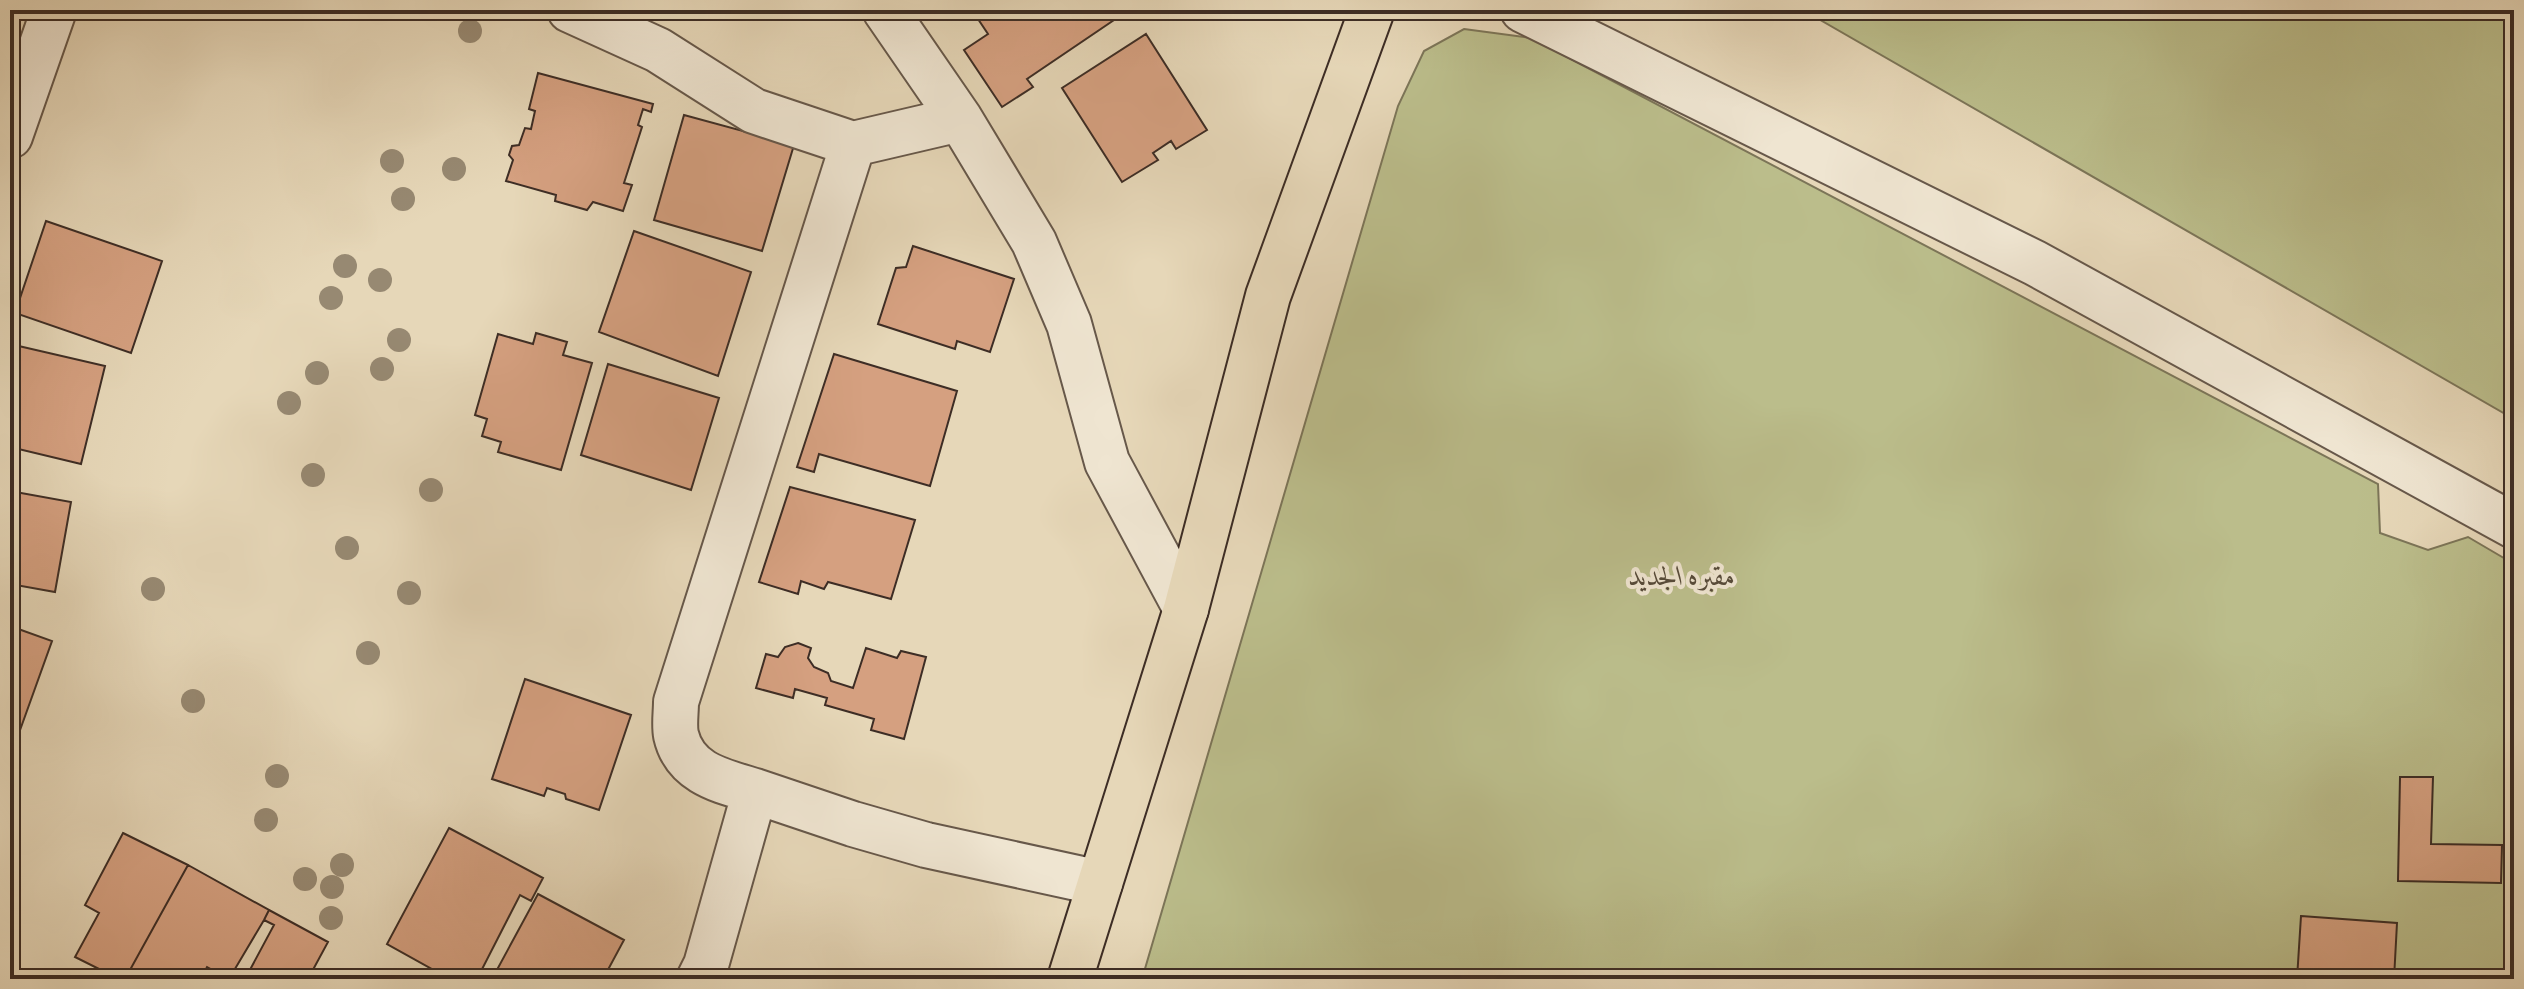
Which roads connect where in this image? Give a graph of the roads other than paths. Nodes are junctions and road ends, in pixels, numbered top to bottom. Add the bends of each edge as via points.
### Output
1 (54, 10) edge
2 (570, 10) edge
3 (885, 10) edge
4 (1372, 10) edge
5 (1523, 10) edge
6 (960, 119) junction
7 (10, 136) edge
8 (853, 144) junction
9 (2514, 526) edge
10 (1186, 609) junction
11 (755, 791) junction
12 (1100, 883) junction
13 (699, 979) edge
14 (1070, 979) edge

1 - 7 street
2 - 8 street via 658,50 754,111
3 - 6 street
4 - 10 main road via 1268,296
5 - 9 street via 2035,263
6 - 8 street
6 - 10 street via 1034,242 1069,324 1107,462
8 - 11 street via 676,702 676,735 689,762 708,777
10 - 12 main road
11 - 12 street via 926,845
11 - 13 street
12 - 14 main road

